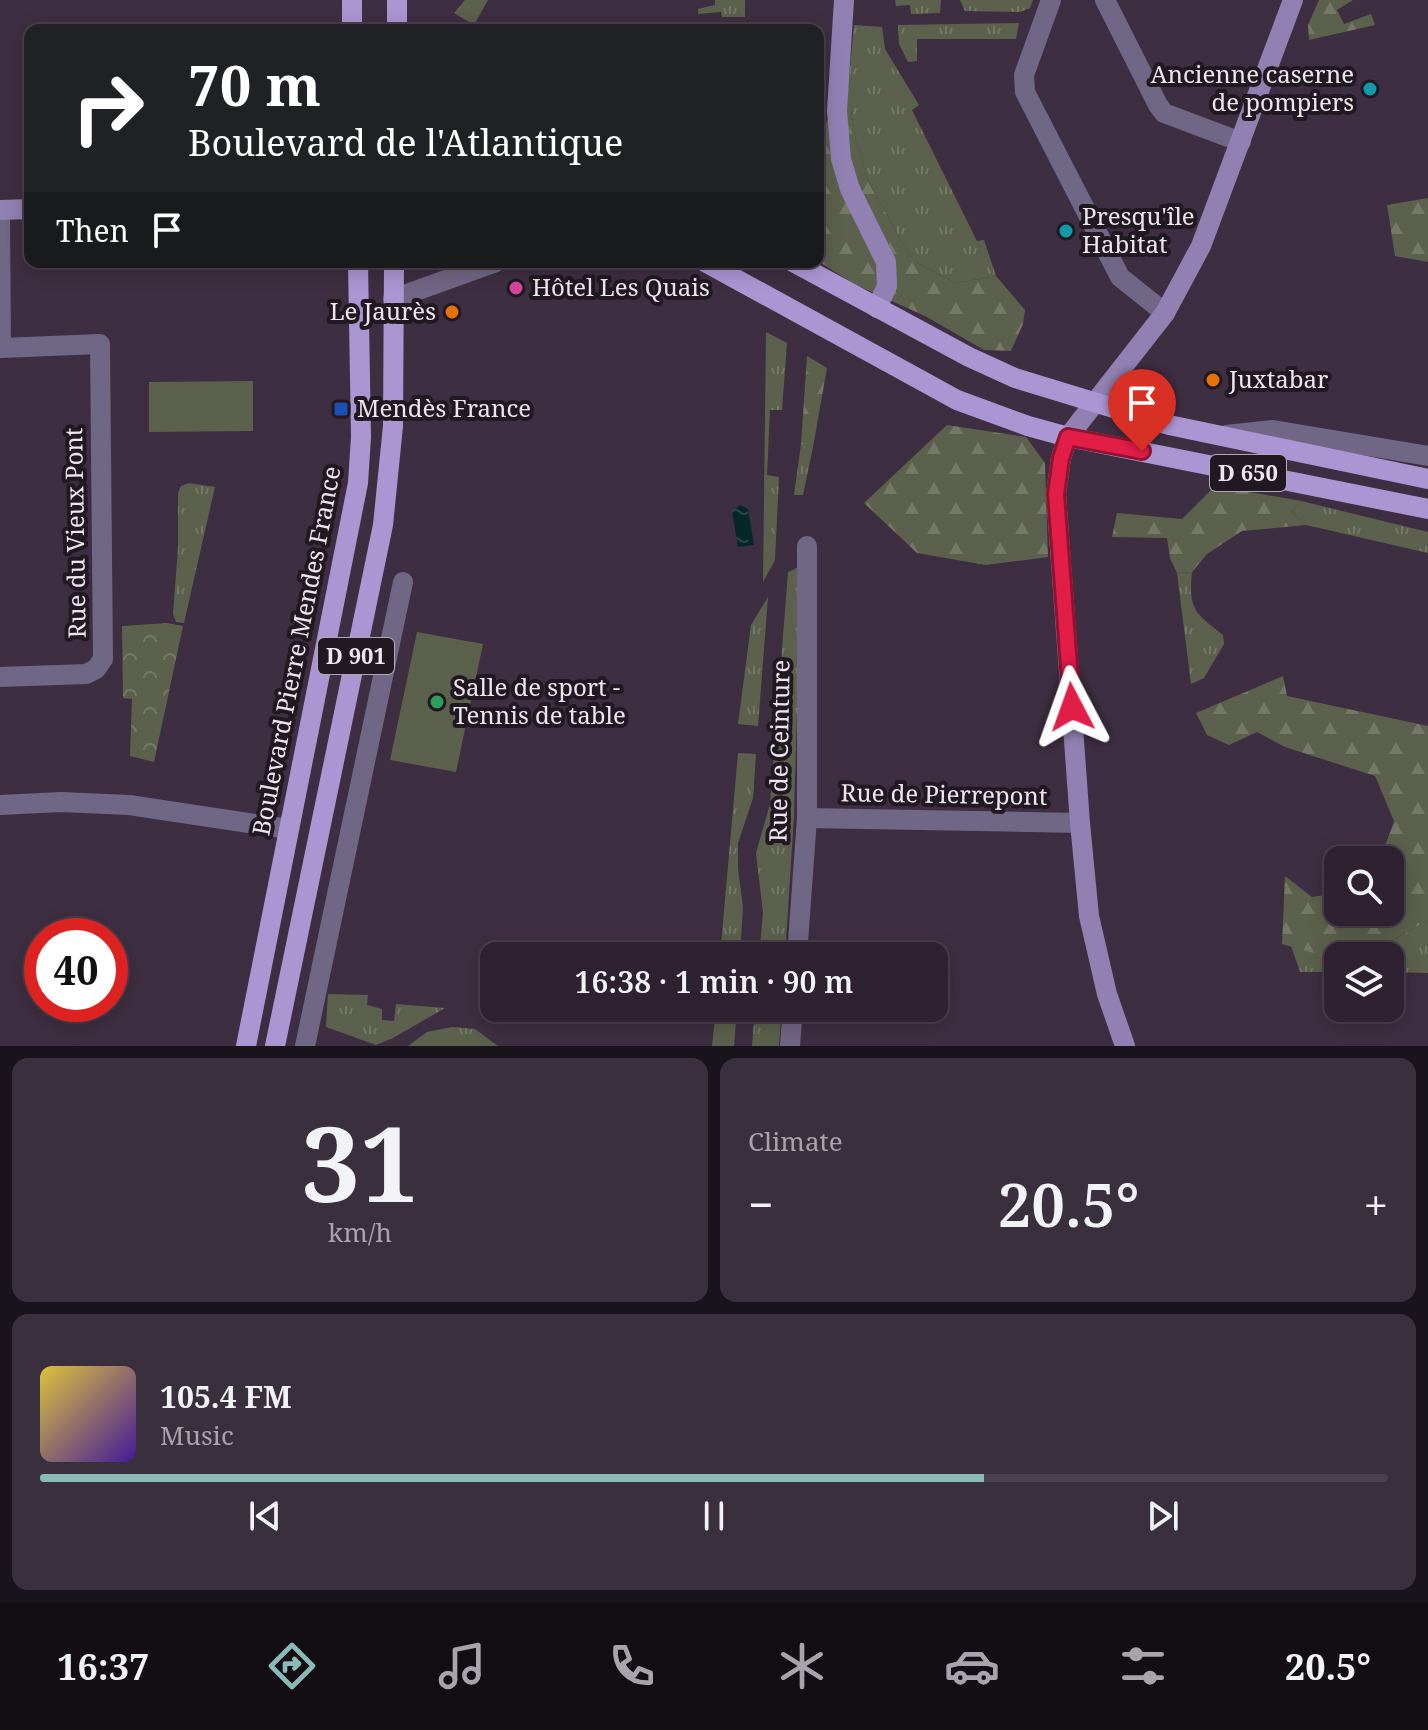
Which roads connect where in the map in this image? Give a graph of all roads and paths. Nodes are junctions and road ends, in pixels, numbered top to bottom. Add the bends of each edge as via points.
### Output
1 (352, 0) edge
2 (397, 0) edge
3 (844, 0) edge
4 (1051, 0) edge
5 (1105, 0) edge
6 (1293, 0) edge
7 (352, 24) edge
8 (397, 24) edge
9 (1241, 142) junction
10 (24, 209) edge
11 (0, 210) edge
12 (0, 220) edge
13 (358, 268) edge
14 (394, 268) edge
15 (479, 268) edge
16 (716, 268) edge
17 (804, 268) edge
18 (393, 299) junction
19 (877, 308) junction
20 (1165, 313) junction
21 (1094, 403) junction
22 (1221, 436) junction
23 (1068, 437) junction
24 (1428, 456) edge
25 (1428, 479) edge
26 (1428, 509) edge
27 (807, 546) dead end
28 (403, 582) dead end
29 (0, 677) edge
30 (0, 805) edge
31 (807, 818) junction
32 (1080, 823) junction
33 (289, 829) junction
34 (798, 942) edge
35 (792, 1022) edge
36 (246, 1046) edge
37 (275, 1046) edge
38 (305, 1046) edge
39 (790, 1046) edge
40 (1125, 1046) edge

1 - 7 main road
2 - 8 main road
3 - 19 street via 837,111 841,159 886,262 887,286
4 - 20 street via 1024,75 1025,92 1120,277
5 - 9 street via 1164,113
6 - 9 street
9 - 20 street via 1201,246
10 - 11 street
12 - 29 street, Rue du Vieux Pont via 1,348 100,344 103,659 86,674
13 - 33 main road, Boulevard Pierre Mendes France / D 901 via 361,460
14 - 18 main road, D 901
15 - 18 street
16 - 23 main road, D 650 via 957,400
17 - 19 main road, D 650
18 - 37 main road, D 901 via 393,426 383,525
19 - 21 main road, D 650 via 1015,378
20 - 21 street
21 - 22 main road, D 650
21 - 23 street
22 - 24 street via 1273,430
22 - 25 main road, D 650
23 - 26 main road, D 650
23 - 32 street via 1056,494
27 - 31 street, Rue de Ceinture
28 - 38 street
30 - 33 street via 129,805
31 - 32 street, Rue de Pierrepont
31 - 34 street, Rue de Ceinture
32 - 40 street via 1089,916
33 - 36 main road, Boulevard Pierre Mendes France / D 901
35 - 39 street

